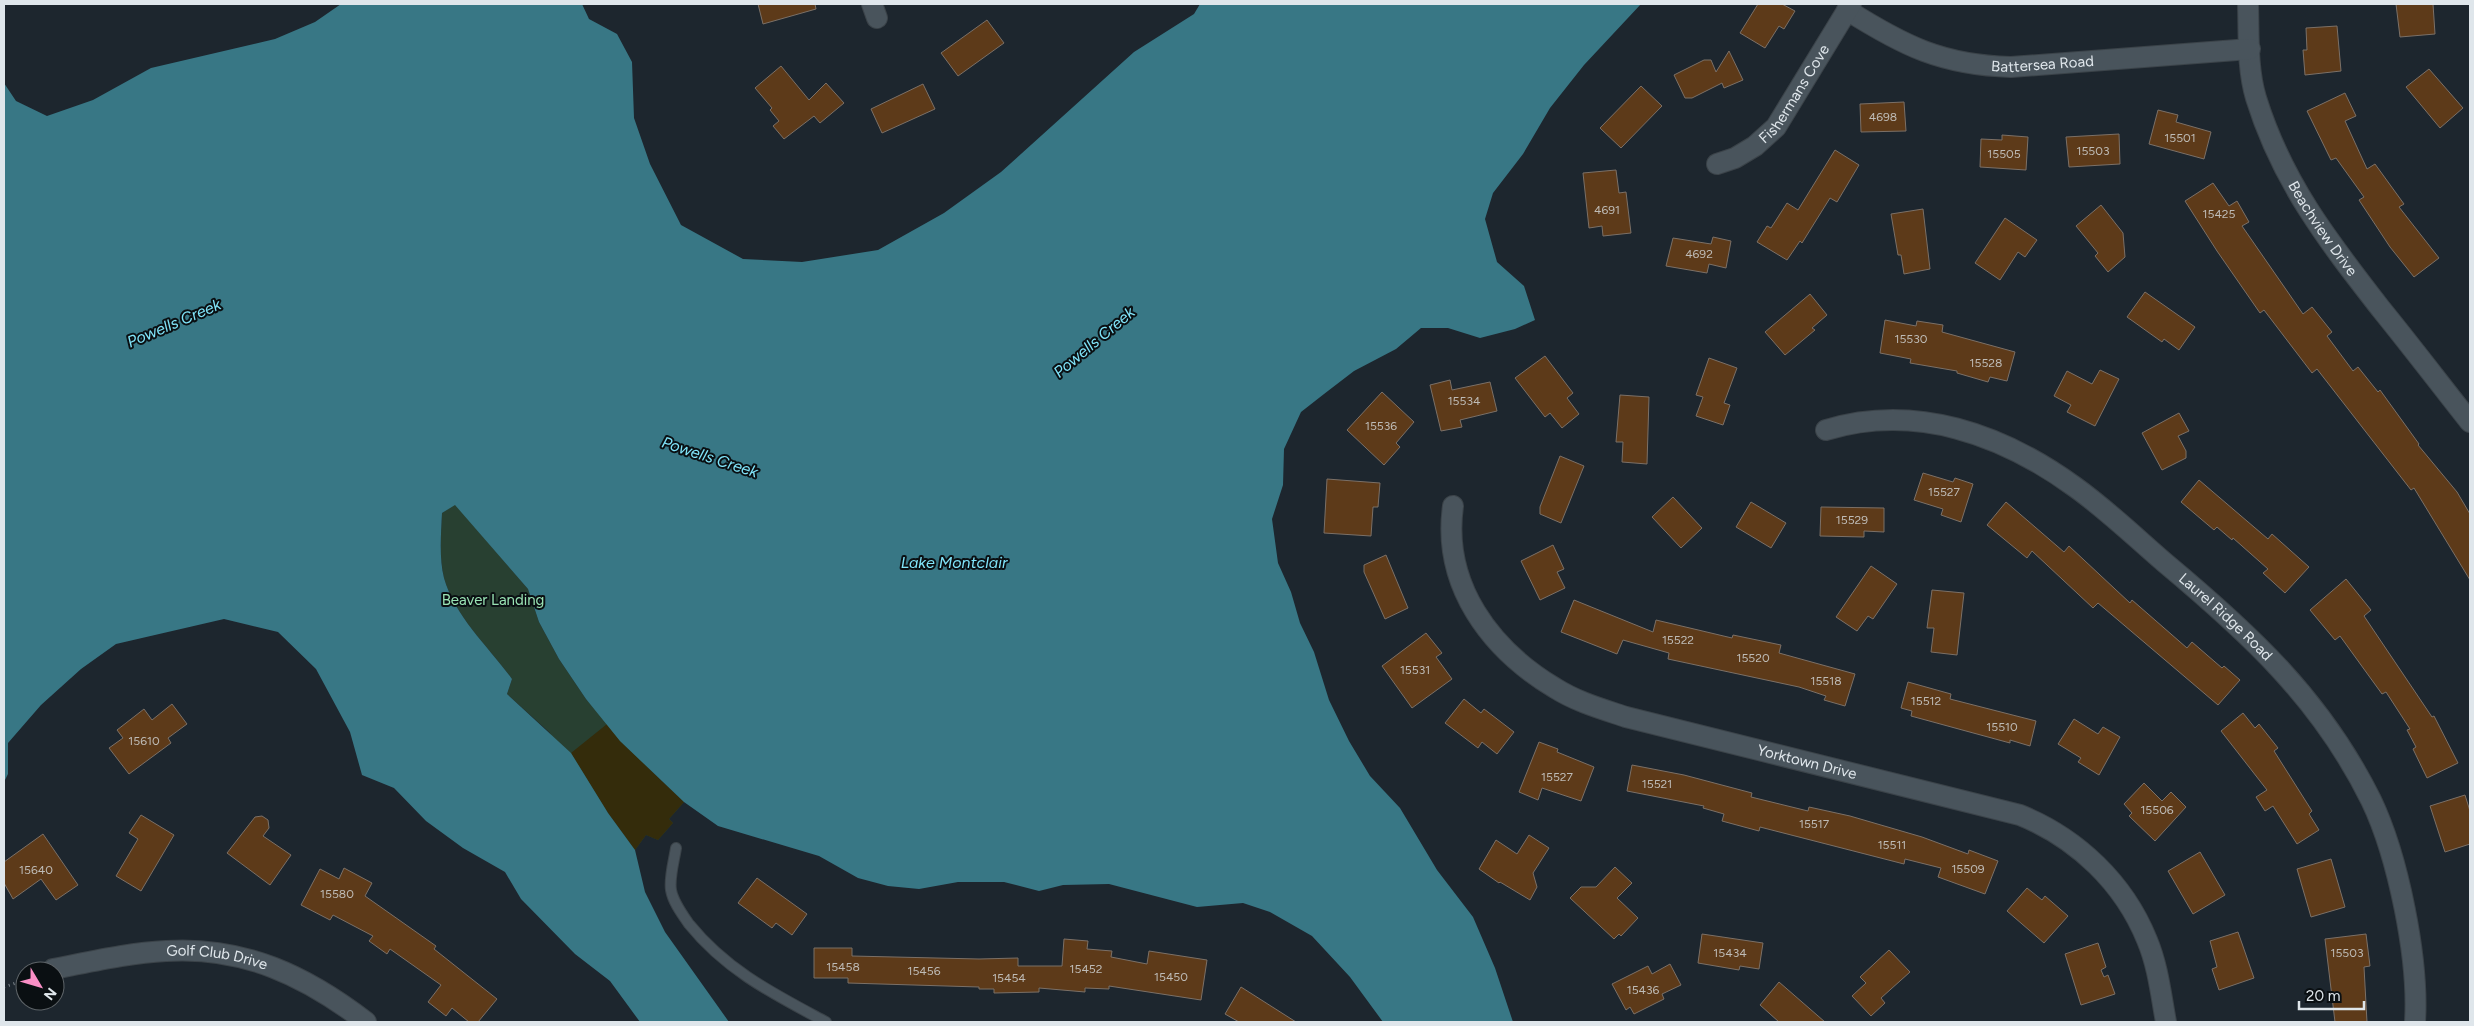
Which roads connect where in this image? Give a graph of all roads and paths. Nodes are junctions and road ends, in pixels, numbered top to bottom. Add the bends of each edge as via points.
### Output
1 (2248, 4) edge
2 (1849, 7) edge
3 (2250, 49) junction
4 (1717, 164) dead end
5 (2470, 422) edge
6 (1826, 430) dead end
7 (1453, 506) dead end
8 (676, 848) dead end
9 (65, 967) edge
10 (366, 1022) edge
11 (826, 1022) edge
12 (2166, 1022) edge
13 (2415, 1022) edge

1 - 3 street, Beachview Drive
2 - 3 street, Battersea Road via 1904,45 1943,59 1984,66 2011,67
2 - 4 street, Fishermans Cove via 1776,127 1755,146
3 - 5 street, Beachview Drive via 2256,97 2297,194 2325,238
6 - 13 street, Laurel Ridge Road via 1875,420 1911,419 1960,430 2033,460 2076,488 2230,618 2270,656 2306,698 2344,752 2371,800 2388,841 2407,928
7 - 12 street, Yorktown Drive via 1451,544 1456,572 1466,597 1506,650 1532,674 1588,705 1626,717 2020,815 2062,836 2113,882 2132,910 2158,972
8 - 11 lane via 671,890 679,910 698,934 754,983
9 - 10 street, Golf Club Drive via 167,950 240,956 302,979

